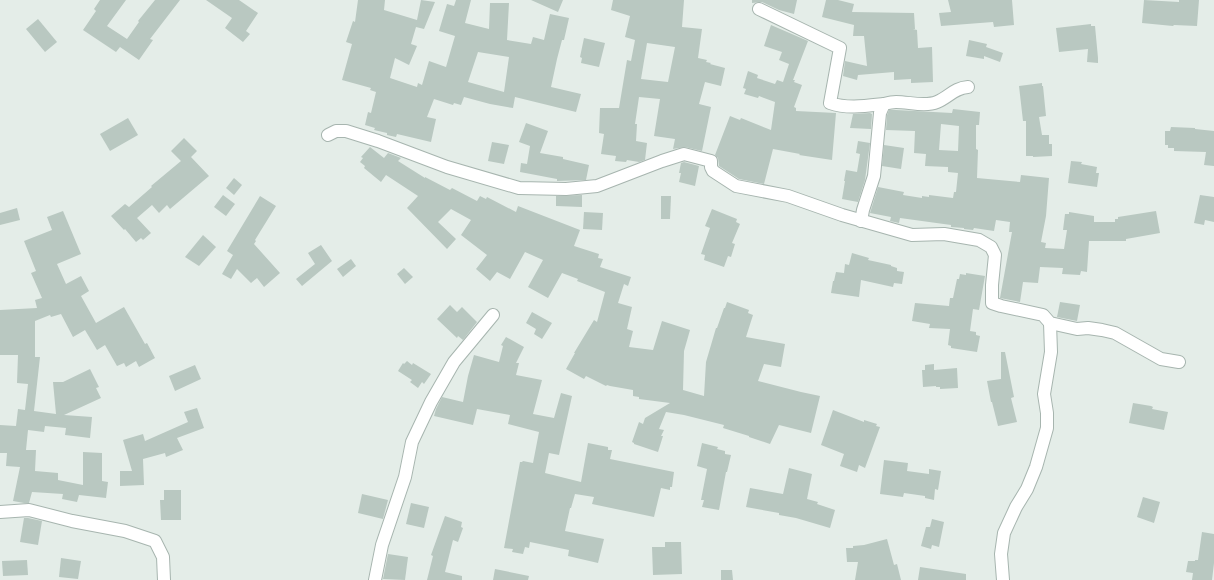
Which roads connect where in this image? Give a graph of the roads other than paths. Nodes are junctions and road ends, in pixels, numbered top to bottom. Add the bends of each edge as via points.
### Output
1 (759, 9) dead end
2 (968, 87) dead end
3 (884, 104) junction
4 (328, 135) dead end
5 (861, 221) junction
6 (493, 315) dead end
7 (1050, 323) junction
8 (1179, 362) dead end
9 (0, 512) edge
10 (164, 580) edge
11 (375, 580) edge
12 (1003, 580) edge

1 - 3 street via 840,48 830,103 837,106
2 - 3 street via 952,92 937,102
3 - 5 street via 880,113 874,176
4 - 5 street via 336,131 351,132 447,167 519,188 581,189 597,186 684,154 711,160 713,171 736,186 788,196
5 - 7 street via 912,234 944,234 979,240 991,247 996,255 992,303 1043,315
6 - 11 street via 454,362 412,442 406,477 382,545
7 - 8 street via 1077,329 1109,331 1161,359
7 - 12 street via 1051,352 1044,394 1047,428 1036,467 1004,533 1000,554
9 - 10 street via 29,510 125,531 155,541 163,557

